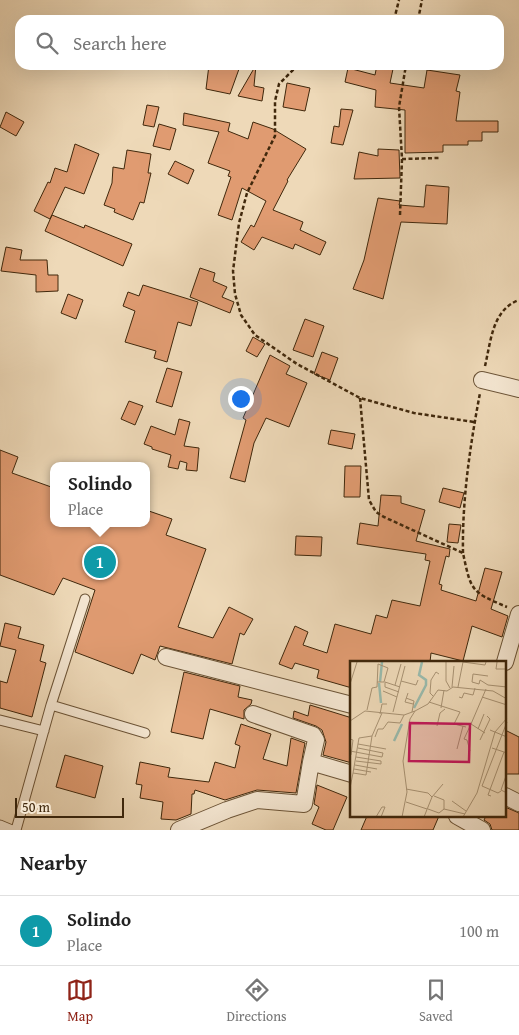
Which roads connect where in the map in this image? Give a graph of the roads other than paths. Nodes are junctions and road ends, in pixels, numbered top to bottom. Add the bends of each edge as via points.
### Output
1 (482, 380) road end
2 (519, 389) edge
3 (85, 599) dead end
4 (519, 614) edge
5 (166, 657) dead end
6 (505, 661) edge
7 (51, 704) junction
8 (350, 704) edge
9 (253, 714) dead end
10 (0, 720) edge
11 (44, 731) junction
12 (145, 733) dead end
13 (311, 762) junction
14 (350, 773) edge
15 (506, 796) edge
16 (519, 803) edge
17 (461, 818) edge
18 (0, 825) edge
19 (12, 830) edge
20 (16, 830) edge
21 (179, 830) edge
22 (482, 830) edge

1 - 2 street
3 - 7 lane
4 - 6 street
5 - 8 street
7 - 11 lane
7 - 12 lane
9 - 13 street via 314,735 316,740
10 - 11 lane
11 - 20 lane
13 - 14 street
13 - 21 street via 304,804 257,800
15 - 16 street
17 - 22 street
18 - 19 lane

